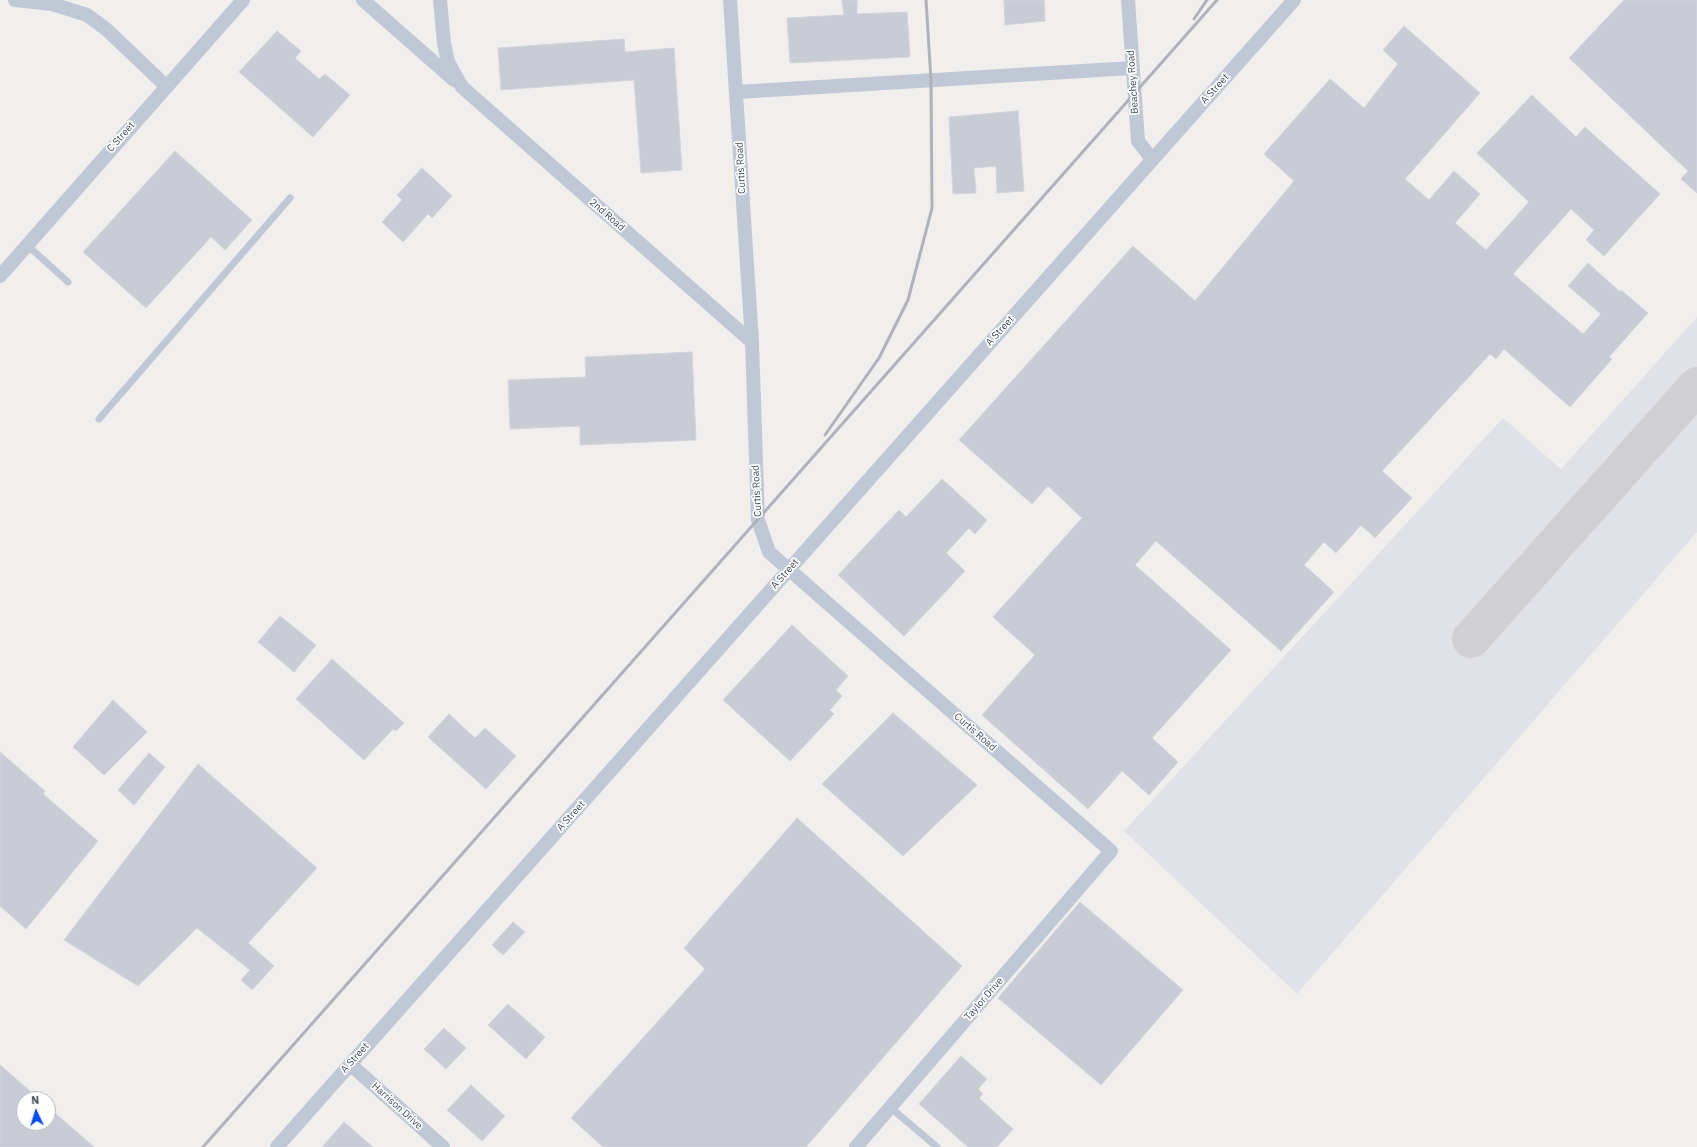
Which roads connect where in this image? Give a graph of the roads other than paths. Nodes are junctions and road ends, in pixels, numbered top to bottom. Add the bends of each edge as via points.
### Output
1 (16, 0) edge
2 (243, 0) edge
3 (363, 0) edge
4 (440, 0) edge
5 (730, 0) edge
6 (1128, 0) edge
7 (1294, 0) edge
8 (1132, 68) junction
9 (166, 86) junction
10 (462, 87) junction
11 (737, 92) junction
12 (1152, 159) junction
13 (290, 198) dead end
14 (27, 245) junction
15 (0, 276) edge
16 (68, 282) dead end
17 (752, 342) junction
18 (99, 419) dead end
19 (789, 570) junction
20 (1111, 851) joint
21 (350, 1064) junction
22 (891, 1108) junction
23 (277, 1147) edge
24 (443, 1147) edge
25 (856, 1147) edge
26 (937, 1147) edge

1 - 9 street via 52,4 87,15 106,29
2 - 9 street, C Street
3 - 10 street, 2nd Road
4 - 10 street, 2nd Road via 448,62
5 - 11 street, Curtis Road
6 - 8 street, Beachey Road
7 - 12 street, A Street
8 - 11 street
8 - 12 street, Beachey Road via 1138,141
9 - 14 street, C Street
10 - 17 street, 2nd Road
11 - 17 street, Curtis Road
12 - 19 street, A Street
13 - 18 lane
14 - 15 street, C Street
14 - 16 lane
17 - 19 street, Curtis Road via 758,520 768,552
19 - 20 street, Curtis Road
19 - 21 street, A Street
20 - 22 street, Taylor Drive
21 - 23 street, A Street
21 - 24 street, Harrison Drive
22 - 25 street, Taylor Drive
22 - 26 lane

